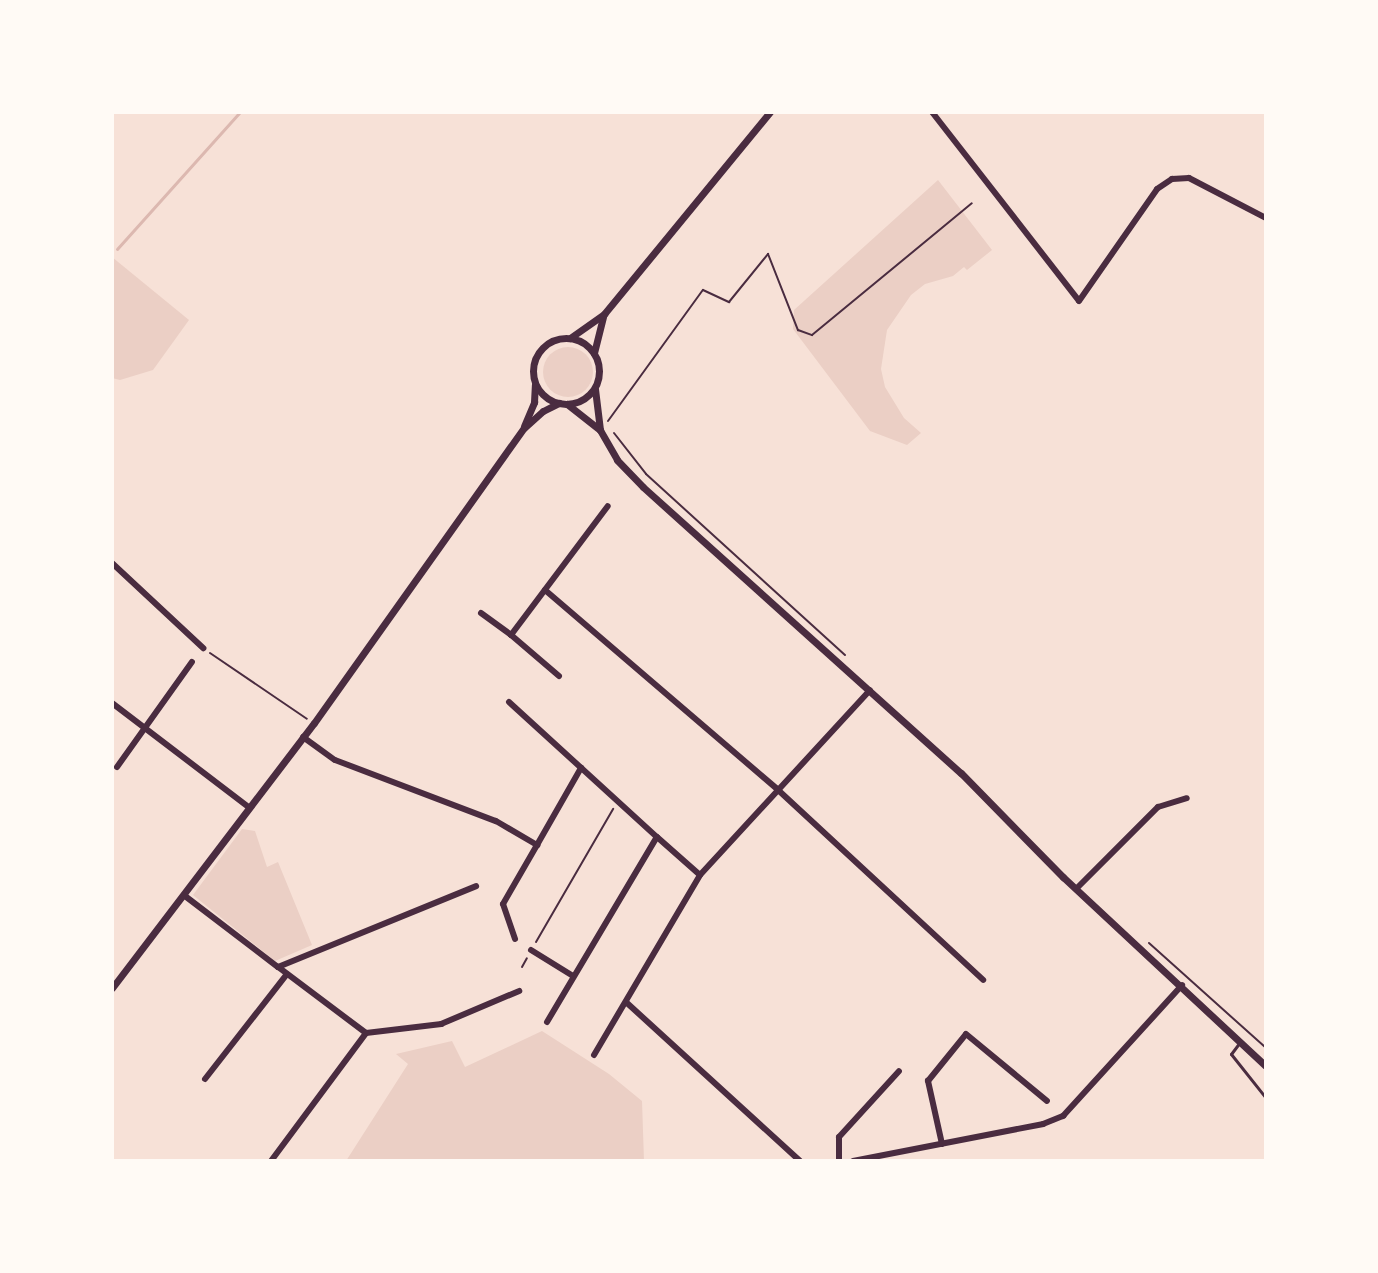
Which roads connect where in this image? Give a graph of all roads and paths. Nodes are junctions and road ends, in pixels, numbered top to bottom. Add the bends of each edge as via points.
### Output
1 (770, 112) edge
2 (932, 112) edge
3 (972, 203) dead end
4 (1266, 218) edge
5 (604, 314) junction
6 (570, 338) junction
7 (594, 353) junction
8 (535, 382) junction
9 (595, 388) junction
10 (563, 404) junction
11 (524, 428) junction
12 (600, 430) junction
13 (608, 506) dead end
14 (112, 563) edge
15 (545, 590) junction
16 (481, 613) dead end
17 (511, 635) junction
18 (203, 648) joint
19 (848, 658) dead end
20 (192, 662) dead end
21 (559, 676) dead end
22 (870, 690) junction
23 (509, 702) dead end
24 (112, 703) edge
25 (314, 723) junction
26 (146, 729) junction
27 (303, 737) junction
28 (117, 767) dead end
29 (581, 768) junction
30 (777, 789) junction
31 (1187, 798) dead end
32 (618, 801) junction
33 (250, 808) junction
34 (657, 837) junction
35 (537, 845) junction
36 (700, 875) junction
37 (476, 886) dead end
38 (1076, 889) junction
39 (185, 896) junction
40 (1140, 935) dead end
41 (515, 939) dead end
42 (531, 950) junction
43 (278, 967) junction
44 (522, 967) dead end
45 (287, 974) junction
46 (573, 976) junction
47 (983, 980) dead end
48 (1182, 985) junction
49 (112, 988) edge
50 (519, 991) dead end
51 (627, 1003) junction
52 (547, 1022) dead end
53 (366, 1033) junction
54 (1241, 1041) junction
55 (1266, 1048) edge
56 (1252, 1051) junction
57 (594, 1055) dead end
58 (1266, 1060) edge
59 (1266, 1066) edge
60 (899, 1071) dead end
61 (205, 1079) dead end
62 (1266, 1098) edge
63 (1047, 1101) dead end
64 (942, 1144) junction
65 (271, 1161) edge
66 (800, 1161) edge
67 (839, 1161) edge
68 (853, 1161) edge

1 - 5 street
2 - 4 street via 1079,301 1157,189 1172,179 1189,178
3 - 19 path via 812,335 798,330 768,254 729,302 703,290 608,421 646,474
5 - 6 street
5 - 7 street
6 - 7 street
6 - 8 street via 558,338 540,350
7 - 9 street via 599,364
8 - 10 street via 549,399
8 - 11 street
9 - 10 street via 578,402
9 - 12 street
10 - 11 street via 543,411
10 - 12 street
11 - 25 street
12 - 22 street via 617,460 643,487
13 - 15 street
14 - 18 street
15 - 17 street
15 - 30 street
16 - 17 street
17 - 21 street
18 - 25 path
20 - 26 street
22 - 30 street
22 - 38 street
23 - 29 street
24 - 26 street
25 - 27 street
26 - 28 street
26 - 33 street
27 - 33 street
27 - 35 street via 335,760 496,821
29 - 32 street
29 - 35 street
30 - 36 street
30 - 47 street
31 - 38 street via 1158,807
32 - 34 street
32 - 42 path
33 - 39 street
34 - 36 street
34 - 46 street
35 - 41 street via 503,904
36 - 51 street
37 - 43 street
38 - 48 street
39 - 43 street
39 - 49 street
40 - 55 path
42 - 44 path
42 - 46 street
43 - 45 street
45 - 53 street
45 - 61 street
46 - 52 street
48 - 54 street
48 - 64 street via 1063,1116
50 - 53 street via 441,1024
51 - 57 street
51 - 66 street
53 - 65 street
54 - 56 street
54 - 62 lane via 1231,1054
56 - 58 street
56 - 59 street
60 - 67 street via 839,1137
63 - 64 street via 966,1034 928,1081
64 - 68 street

